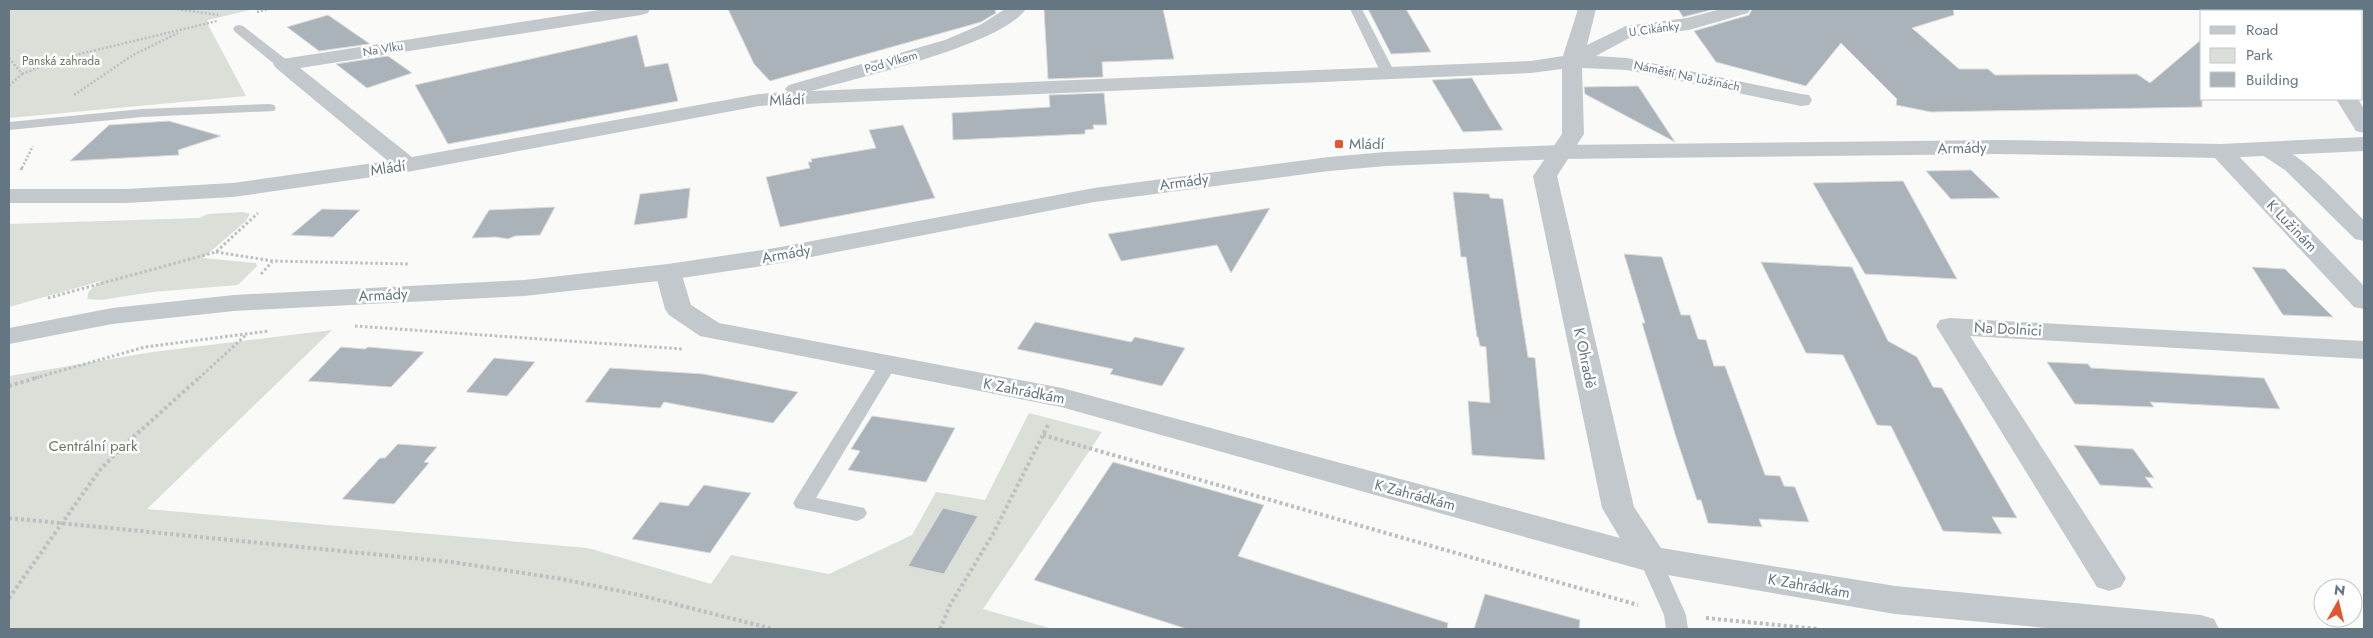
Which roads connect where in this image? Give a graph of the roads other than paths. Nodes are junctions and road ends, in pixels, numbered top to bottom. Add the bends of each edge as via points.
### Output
1 (641, 9) edge
2 (1017, 9) edge
3 (1356, 9) edge
4 (1587, 9) edge
5 (1741, 9) edge
6 (239, 29) dead end
7 (1572, 61) junction
8 (283, 64) junction
9 (1388, 73) junction
10 (759, 100) junction
11 (1801, 100) dead end
12 (2348, 100) edge
13 (269, 108) dead end
14 (9, 126) edge
15 (2364, 126) edge
16 (2364, 144) edge
17 (2270, 150) junction
18 (2220, 151) junction
19 (1560, 152) junction
20 (407, 165) junction
21 (9, 196) edge
22 (2364, 234) edge
23 (668, 272) junction
24 (2364, 301) edge
25 (9, 336) edge
26 (2364, 350) edge
27 (888, 364) junction
28 (858, 513) dead end
29 (1650, 559) junction
30 (2109, 578) dead end
31 (1676, 622) edge
32 (2201, 629) edge

1 - 8 street, Na Vlku
2 - 10 street, Pod Vlkem via 987,29 952,44
3 - 9 lane
4 - 7 street
5 - 7 street, U Cikánky via 1689,24 1626,32
6 - 8 lane
7 - 9 street, Mládí via 1531,67
7 - 11 street, Náměstí Na Lužinách via 1627,64
7 - 19 street via 1573,134
8 - 20 street
9 - 10 street, Mládí
10 - 20 street, Mládí
12 - 15 street
13 - 14 lane via 142,113
16 - 17 street, Armády
17 - 18 street, Armády
17 - 22 street via 2293,165
18 - 19 street, Armády via 2000,147
18 - 24 street, K Lužinám
19 - 23 street, Armády via 1386,159 1229,176 1094,195 775,256
19 - 29 street, K Ohradě via 1545,176 1607,459 1618,508
20 - 21 street, Mládí via 233,190 126,196
23 - 25 street, Armády via 524,288 234,302 112,316
23 - 27 street, K Zahrádkám via 679,309 710,330
26 - 30 street, Na Dolnici via 1950,326
27 - 28 lane via 803,503
27 - 29 street, K Zahrádkám via 1062,398
29 - 31 lane
29 - 32 street, K Zahrádkám via 1895,600

